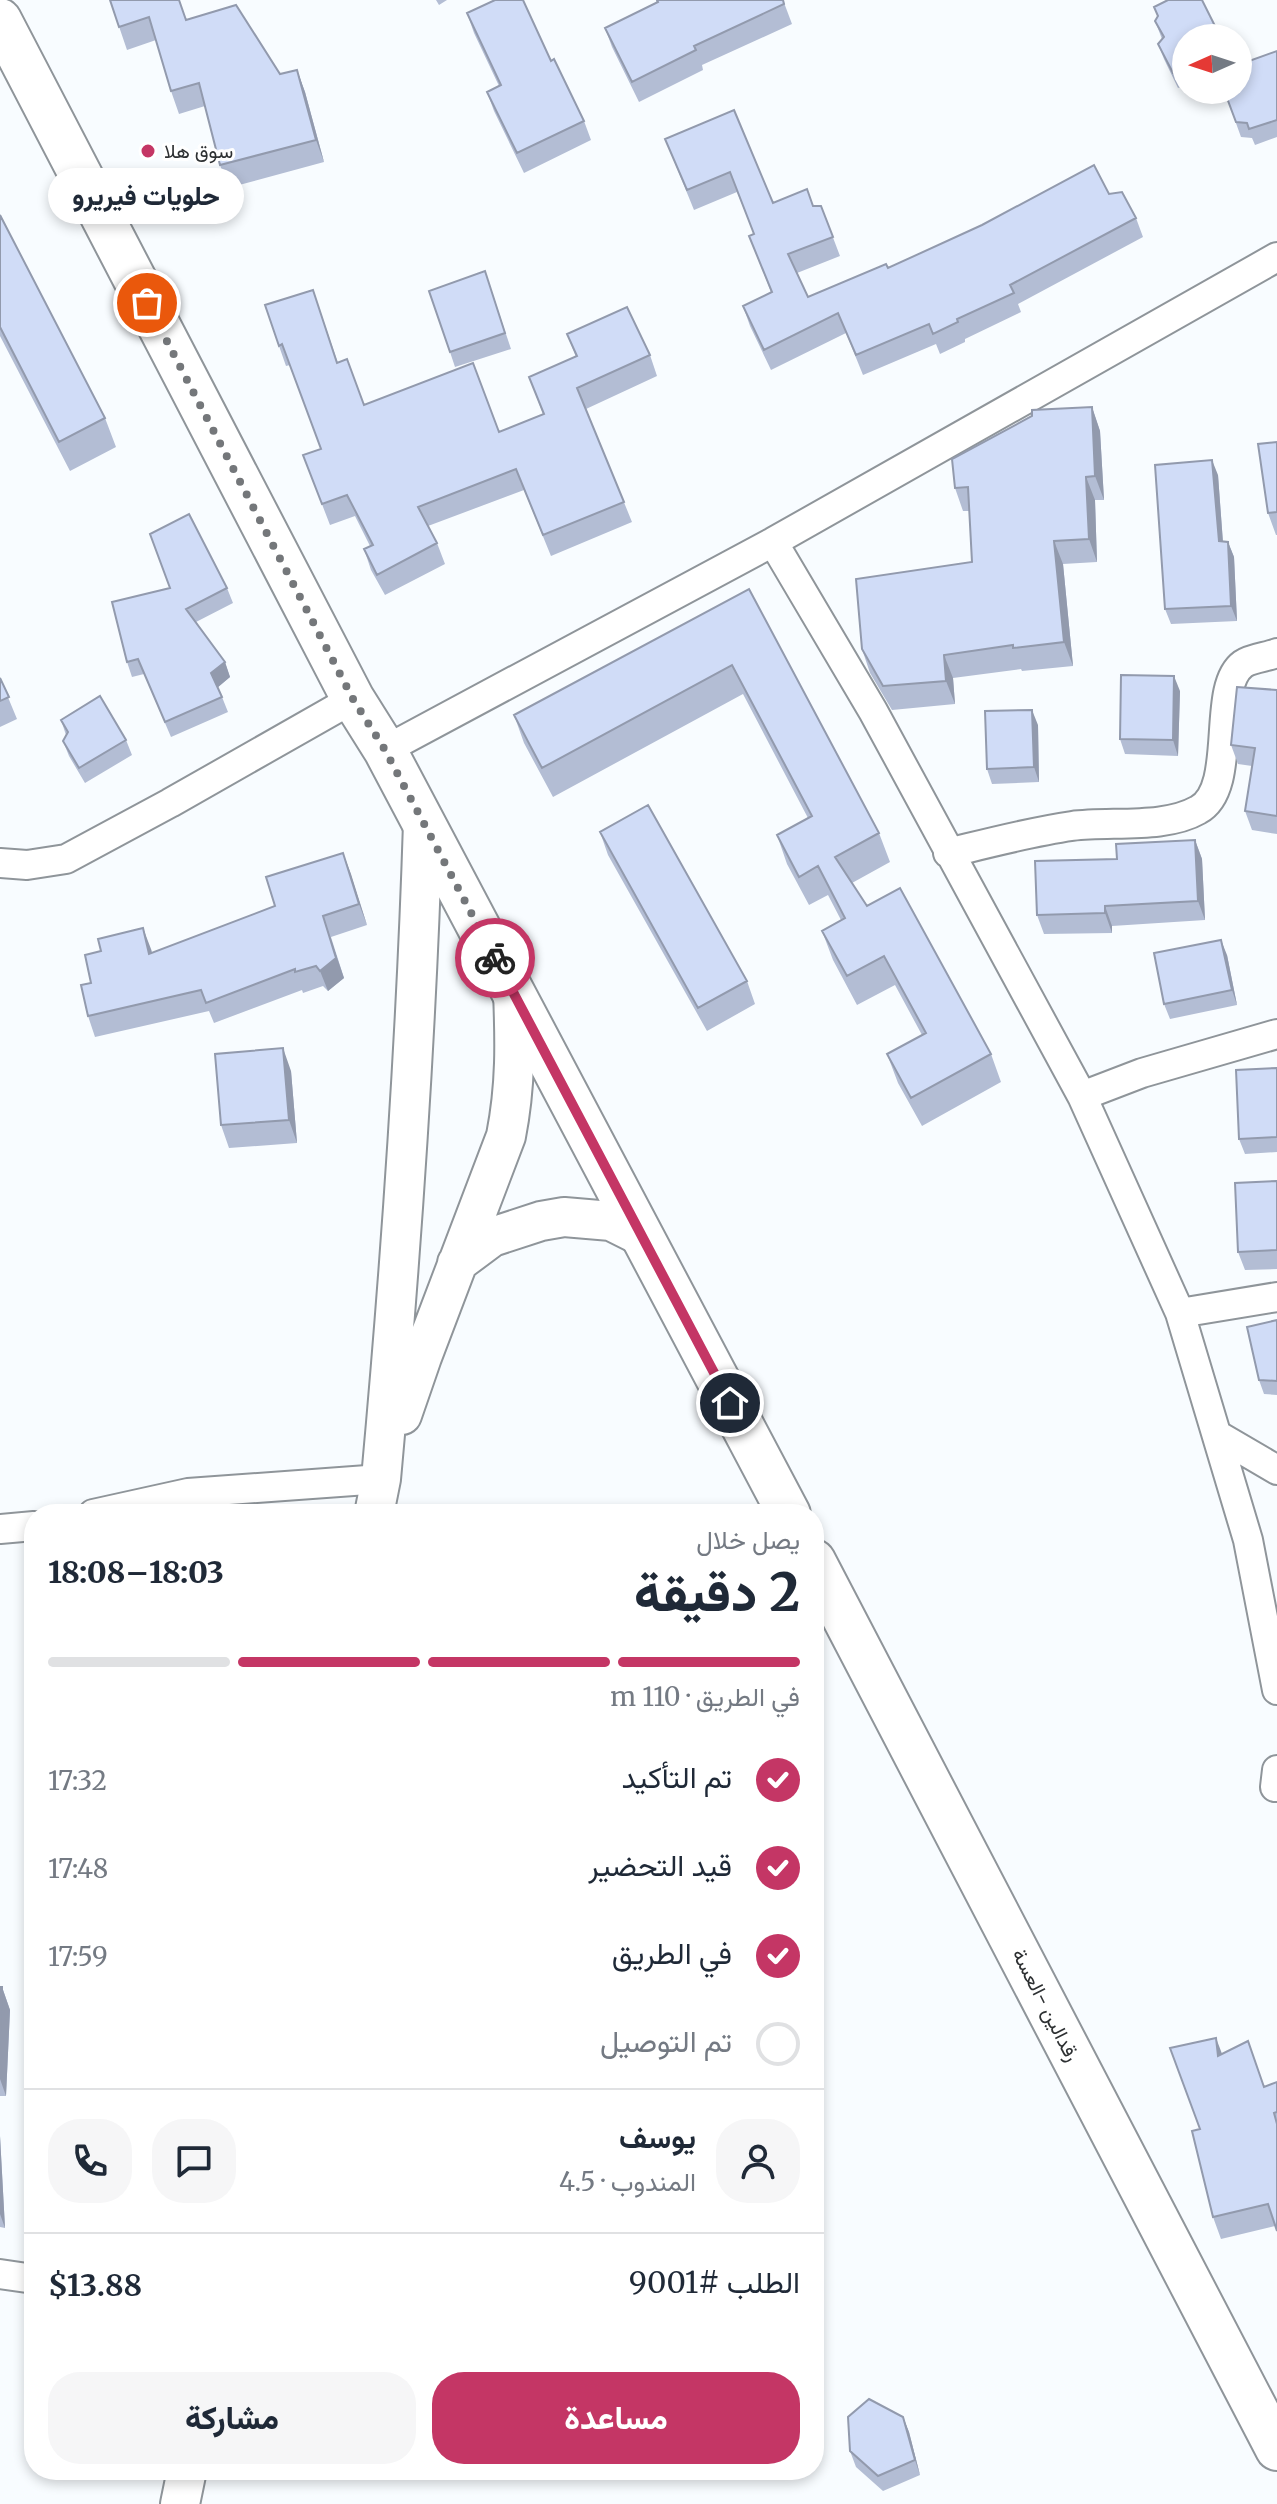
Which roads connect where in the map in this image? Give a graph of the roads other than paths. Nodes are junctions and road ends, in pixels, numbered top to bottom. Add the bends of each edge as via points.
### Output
1 (0, 20) edge
2 (1277, 257) edge
3 (773, 542) junction
4 (1277, 653) edge
5 (353, 699) junction
6 (385, 750) junction
7 (423, 823) junction
8 (948, 853) junction
9 (0, 863) edge
10 (513, 991) junction
11 (1277, 1034) edge
12 (1082, 1096) junction
13 (641, 1236) junction
14 (457, 1263) junction
15 (1277, 1297) edge
16 (1180, 1313) junction
17 (1219, 1436) junction
18 (1277, 1470) edge
19 (377, 1496) edge
20 (138, 1504) edge
21 (784, 1504) edge
22 (24, 1527) edge
23 (0, 1529) edge
24 (824, 1580) edge
25 (1277, 1690) edge
26 (0, 2274) edge
27 (24, 2278) edge
28 (1277, 2449) edge
29 (185, 2480) edge
30 (180, 2504) edge

1 - 5 main road
2 - 3 street
3 - 6 street
3 - 8 street via 873,711
4 - 8 street via 1244,662 1234,672 1213,797 1200,809 1175,819 1074,826
5 - 6 main road
5 - 9 street via 66,859
6 - 7 main road
7 - 10 main road
7 - 19 street via 410,1136
8 - 12 street
10 - 13 main road
10 - 14 street via 516,1060 511,1113
11 - 12 street
12 - 16 street
13 - 14 street via 611,1221 552,1219 492,1237
13 - 21 main road
14 - 19 street
15 - 16 street
16 - 17 street
17 - 18 street
17 - 25 street via 1248,1540
19 - 20 street via 188,1493
22 - 23 street
24 - 28 main road, رقدالين -العسة
26 - 27 street
29 - 30 street

